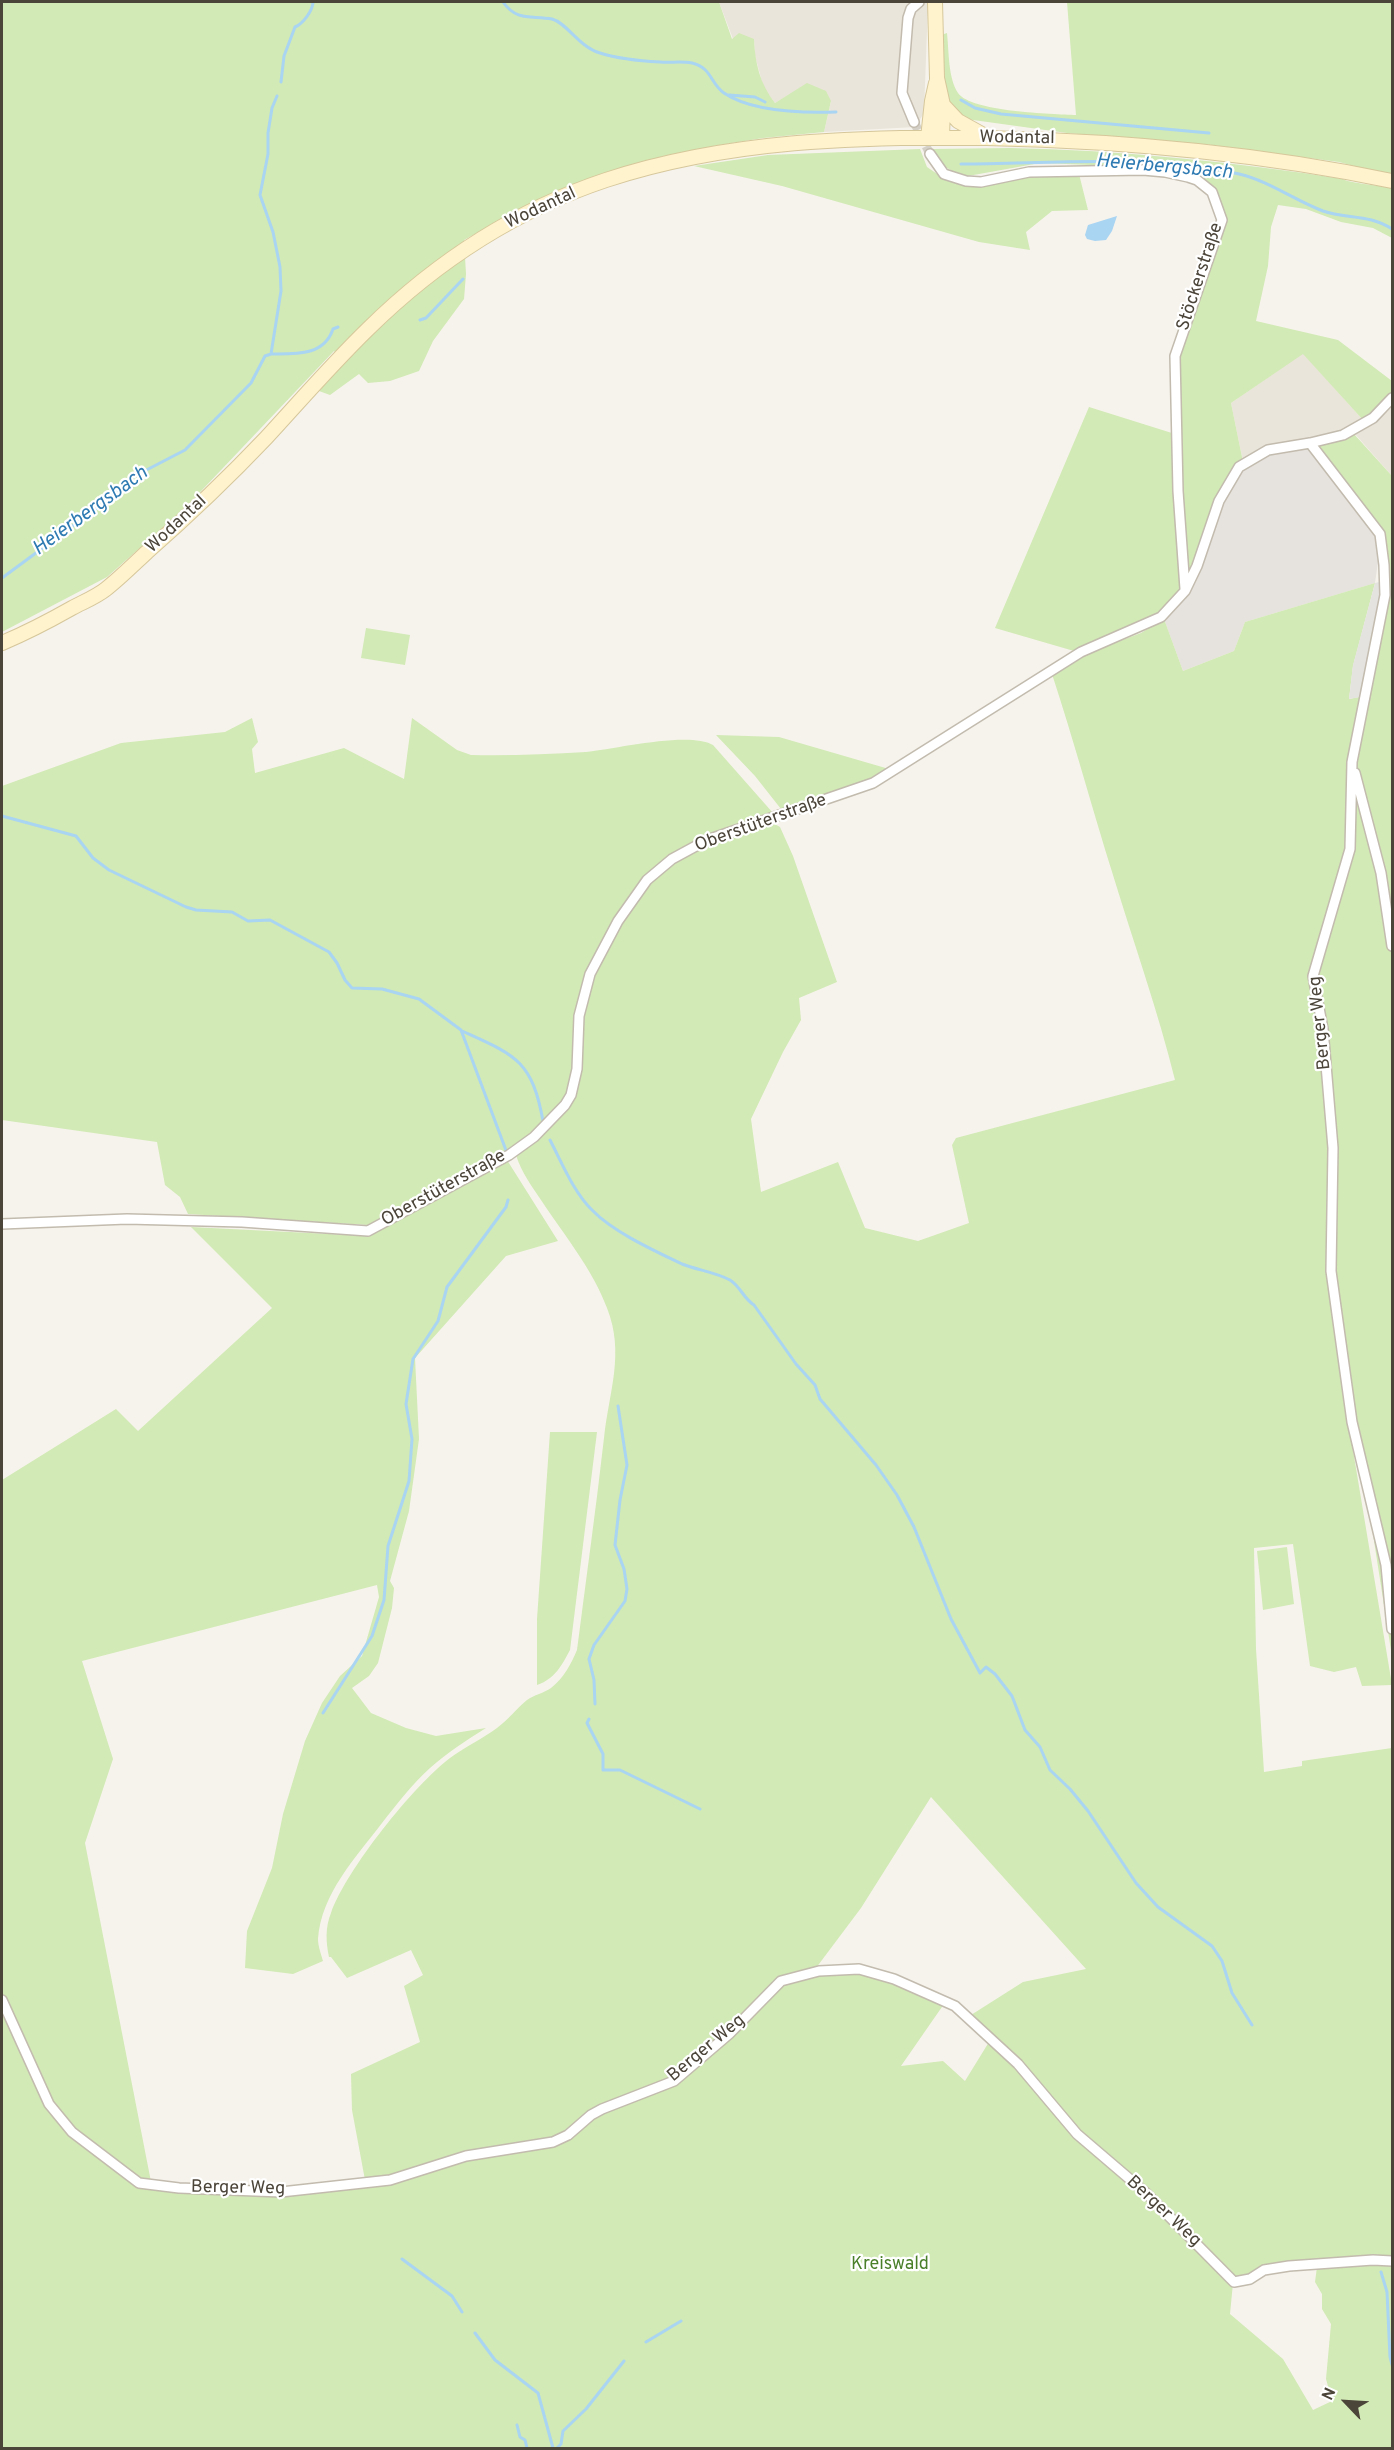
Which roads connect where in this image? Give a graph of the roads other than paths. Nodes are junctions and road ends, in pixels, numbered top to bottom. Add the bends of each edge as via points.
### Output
1 (919, 2) edge
2 (935, 2) edge
3 (937, 78) junction
4 (943, 105) junction
5 (914, 123) tunnel mouth
6 (935, 138) junction
7 (989, 138) junction
8 (930, 154) tunnel mouth
9 (1392, 181) edge
10 (1392, 398) edge
11 (1311, 443) junction
12 (1185, 591) junction
13 (2, 643) edge
14 (1352, 762) junction
15 (1392, 946) edge
16 (2, 1224) edge
17 (1392, 1629) edge
18 (2, 2000) edge
19 (1392, 2261) edge

1 - 5 street via 908,18 902,93
2 - 3 main road
3 - 4 main road
3 - 6 main road via 932,101
4 - 6 main road
4 - 7 main road via 958,121
6 - 7 main road, Wodantal
6 - 13 main road, Wodantal via 806,143 671,162 604,181 514,219 409,291 185,519 104,591
7 - 9 main road, Wodantal via 1130,144
8 - 12 street, Stöckerstraße via 944,174 966,181 981,182 1029,172 1143,170 1188,177 1212,192 1222,220 1175,356
10 - 11 street, Oberstüterstraße via 1372,418 1343,435
11 - 12 street, Oberstüterstraße via 1268,450 1239,467 1219,501
11 - 14 street, Berger Weg via 1380,534 1384,565 1385,595
12 - 16 street, Oberstüterstraße via 1161,617 1081,652 873,783 707,840 672,860 647,880 618,921 591,974 579,1017 577,1069 565,1105 534,1137 509,1155 368,1231 127,1219
14 - 15 street via 1381,873
14 - 17 street, Berger Weg via 1350,849 1313,976 1323,1029 1333,1148 1331,1271 1352,1422 1386,1565
18 - 19 street, Berger Weg via 49,2104 72,2132 139,2183 281,2192 390,2180 466,2156 554,2142 602,2109 674,2081 729,2034 781,1981 819,1971 859,1969 894,1979 955,2006 1018,2064 1077,2134 1146,2193 1234,2283 1264,2270 1289,2266

